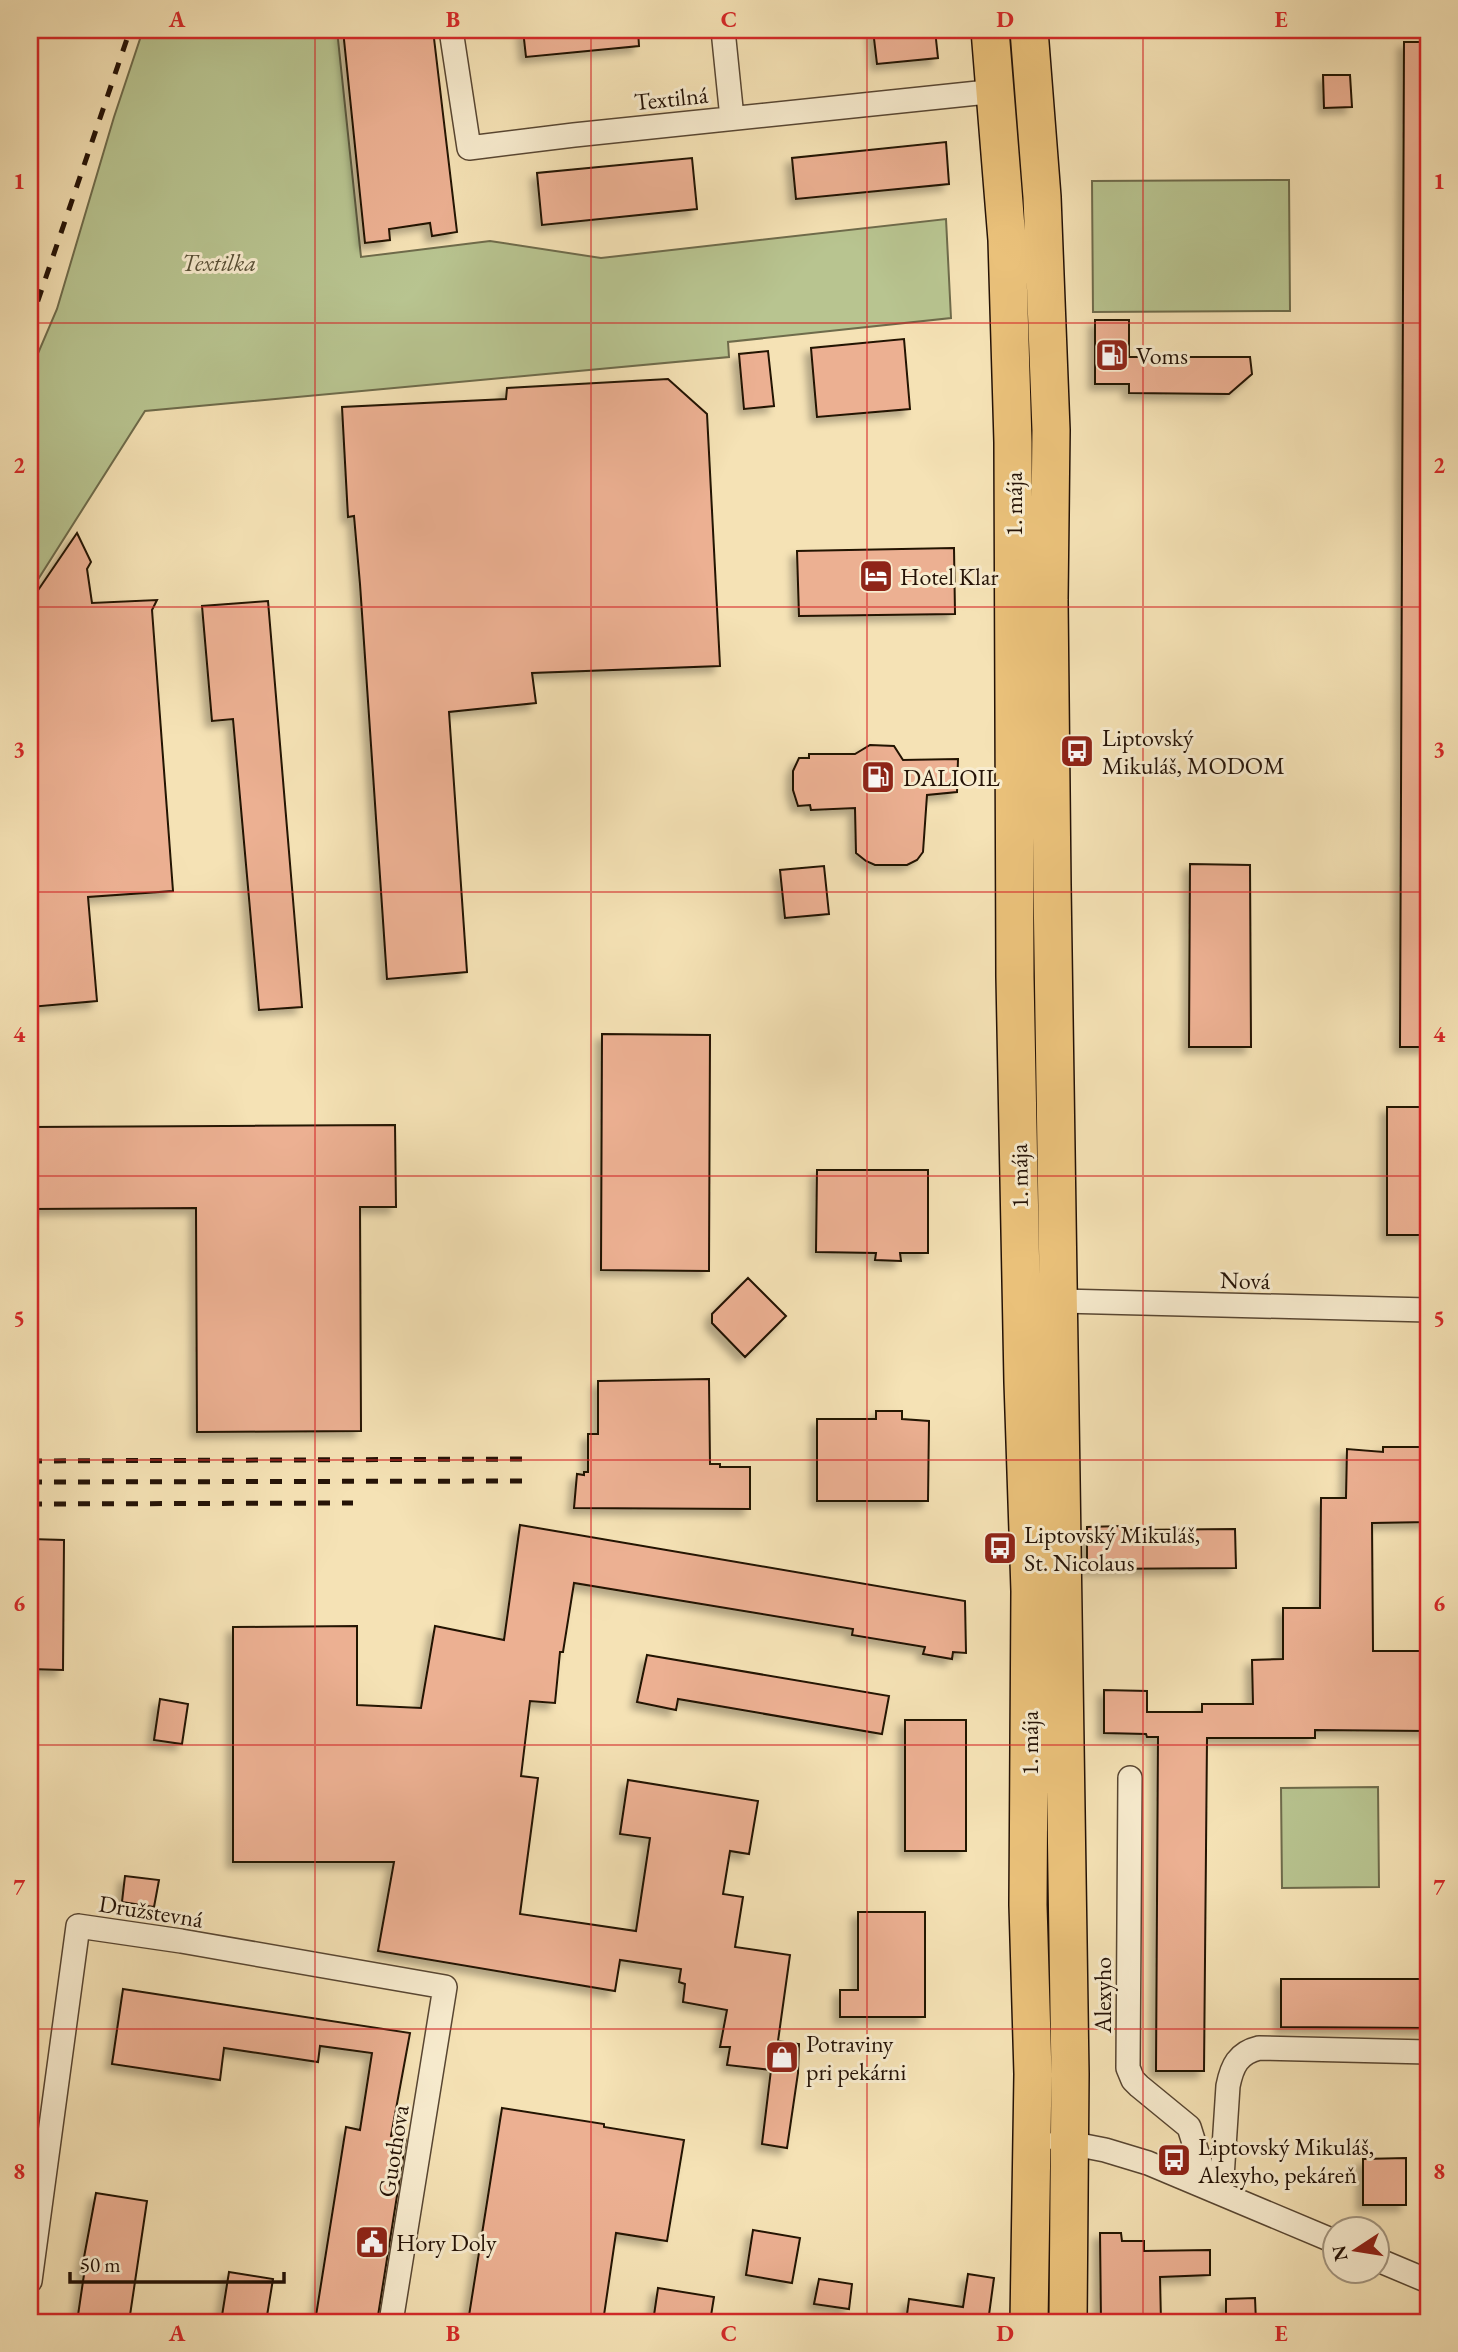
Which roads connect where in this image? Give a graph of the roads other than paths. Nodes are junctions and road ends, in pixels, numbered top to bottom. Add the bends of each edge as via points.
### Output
1 (451, 30) edge
2 (723, 30) edge
3 (990, 30) edge
4 (1029, 30) edge
5 (997, 91) junction
6 (732, 118) junction
7 (1021, 1300) junction
8 (1060, 1301) junction
9 (1428, 1310) edge
10 (1130, 1778) dead end
11 (445, 1987) joint
12 (1428, 2052) edge
13 (1032, 2136) junction
14 (1070, 2144) junction
15 (1211, 2189) junction
16 (1322, 2236) edge
17 (1392, 2266) edge
18 (30, 2281) edge
19 (1428, 2281) edge
20 (391, 2322) edge
21 (1029, 2322) edge
22 (1068, 2322) edge

1 - 6 street, Textilná via 469,148
2 - 6 street
3 - 5 main road, 1. mája
4 - 8 main road, 1. mája via 1042,197 1051,430 1049,600
5 - 6 street, Textilná
5 - 7 main road, 1. mája via 1013,442
7 - 8 street, Nová
7 - 13 main road, 1. mája via 1030,1591
8 - 9 street, Nová
8 - 14 main road, 1. mája
10 - 15 street, Alexyho via 1128,2068 1139,2086 1189,2127
11 - 18 street, Družstevná via 78,1926
11 - 20 street, Guothova
12 - 15 street via 1248,2051 1231,2069
13 - 14 street
13 - 21 main road, 1. mája
14 - 15 street via 1149,2163
14 - 22 main road, 1. mája
15 - 16 street
17 - 19 street

